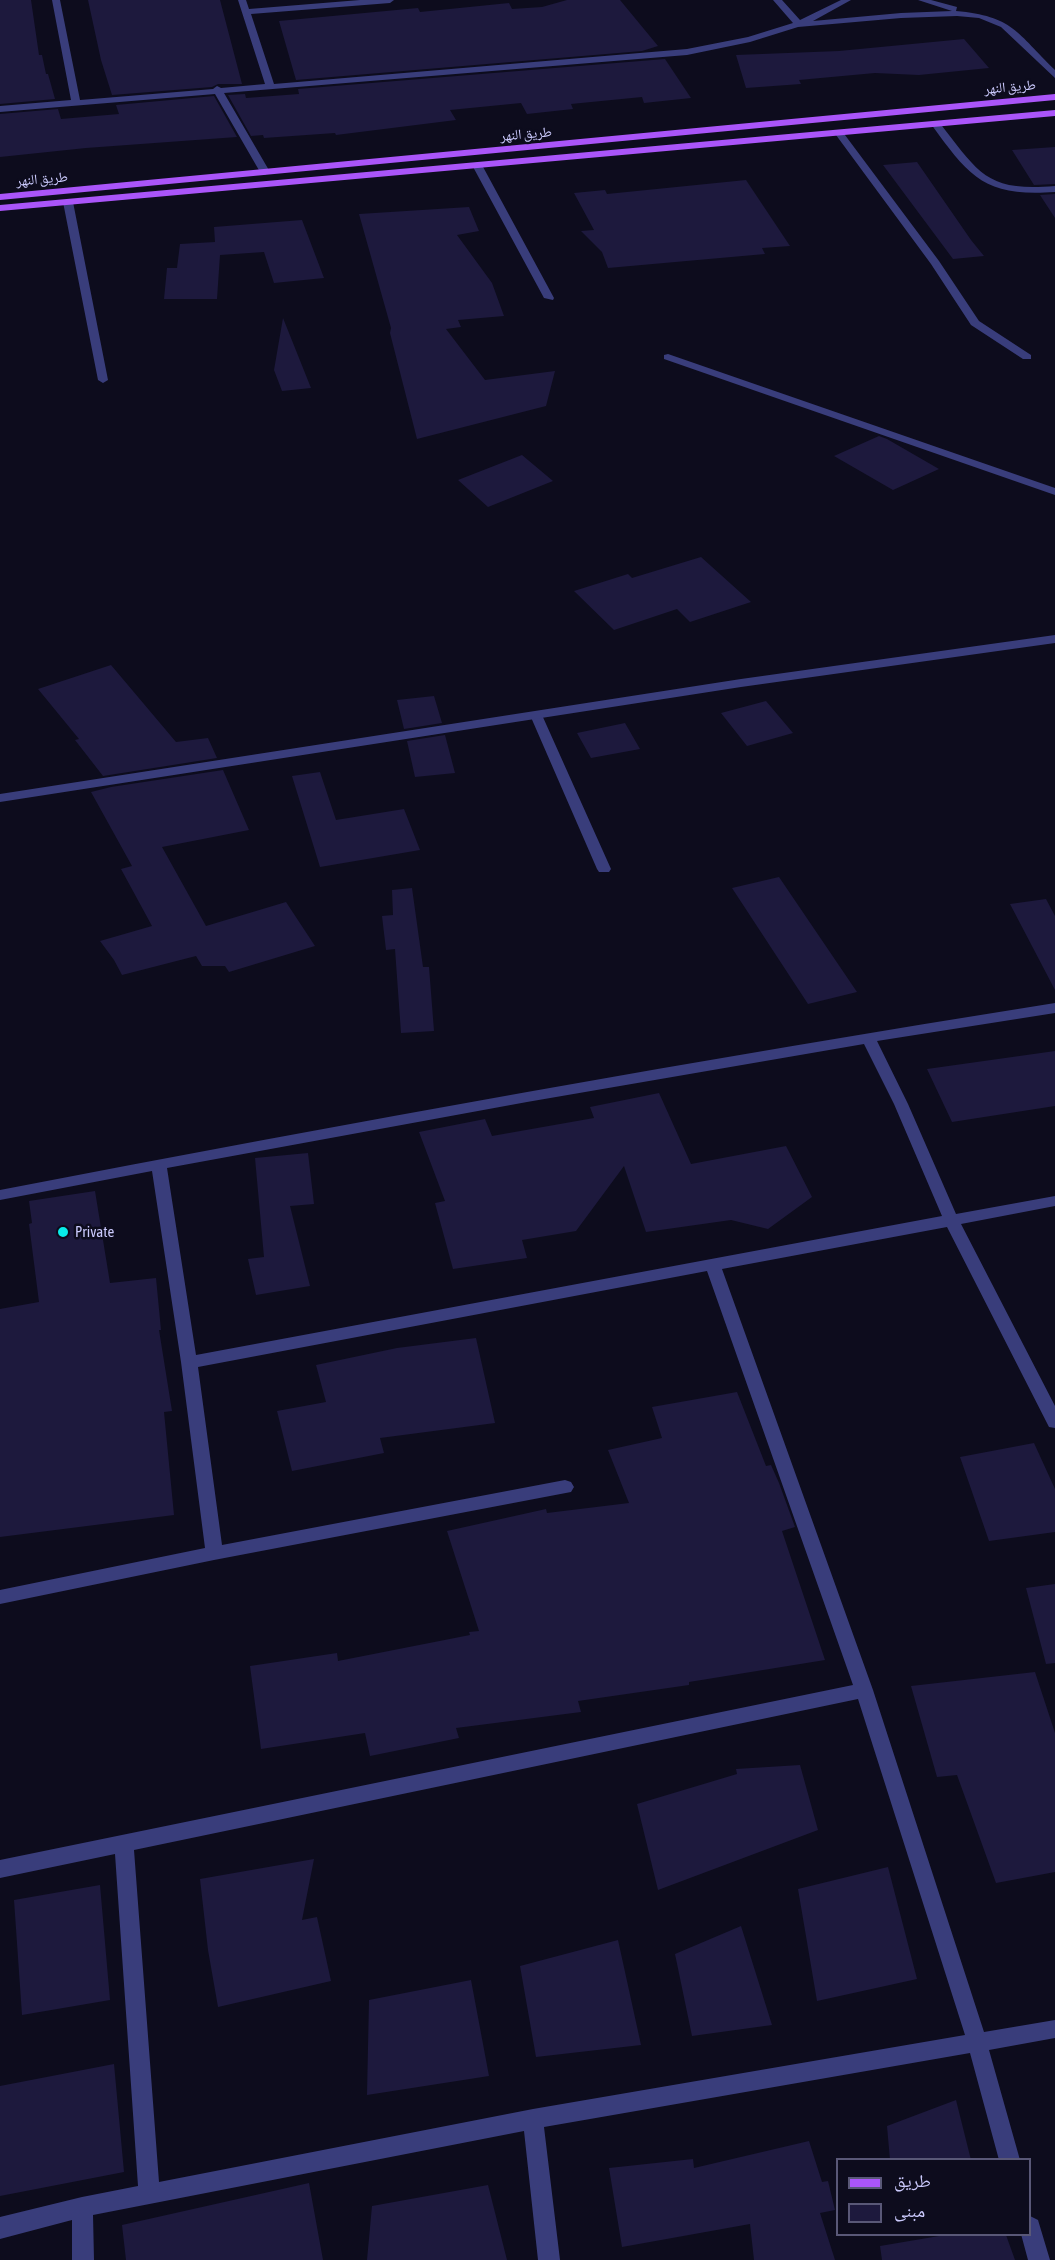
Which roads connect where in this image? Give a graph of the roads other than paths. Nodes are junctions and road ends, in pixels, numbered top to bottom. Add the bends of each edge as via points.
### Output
1 (56, 0) edge
2 (242, 0) edge
3 (390, 0) edge
4 (777, 0) edge
5 (847, 0) edge
6 (922, 0) edge
7 (247, 12) junction
8 (968, 13) junction
9 (799, 25) junction
10 (1055, 75) edge
11 (270, 85) junction
12 (217, 89) junction
13 (1055, 97) edge
14 (76, 102) junction
15 (0, 108) edge
16 (1055, 113) edge
17 (936, 124) junction
18 (839, 133) junction
19 (477, 165) junction
20 (265, 172) junction
21 (1055, 189) edge
22 (0, 197) edge
23 (68, 202) junction
24 (0, 207) edge
25 (549, 298) dead end
26 (668, 357) dead end
27 (1027, 357) dead end
28 (103, 380) dead end
29 (1055, 492) edge
30 (1055, 639) edge
31 (536, 715) junction
32 (0, 798) edge
33 (604, 869) dead end
34 (1055, 1008) edge
35 (868, 1037) junction
36 (159, 1164) junction
37 (0, 1196) edge
38 (1055, 1201) edge
39 (951, 1220) junction
40 (713, 1265) junction
41 (189, 1362) junction
42 (1055, 1422) edge
43 (565, 1486) dead end
44 (214, 1553) junction
45 (0, 1598) edge
46 (864, 1690) junction
47 (124, 1843) junction
48 (0, 1869) edge
49 (1055, 2029) edge
50 (977, 2042) junction
51 (533, 2120) junction
52 (1009, 2158) edge
53 (149, 2194) junction
54 (82, 2207) junction
55 (0, 2228) edge
56 (1031, 2234) edge
57 (83, 2260) edge
58 (549, 2260) edge
59 (1039, 2260) edge

1 - 14 street
2 - 7 street
3 - 7 street
4 - 9 street
5 - 9 street
6 - 8 street
7 - 11 street
8 - 9 street
8 - 10 street via 1005,26
9 - 11 street via 751,40 687,52
11 - 12 street
12 - 14 street
12 - 20 street
13 - 20 main road, طريق النهر
14 - 15 street
16 - 17 main road, طريق النهر
17 - 18 main road, طريق النهر
17 - 21 street via 984,182 1026,192
18 - 19 main road, طريق النهر
18 - 27 street via 975,322
19 - 23 main road, طريق النهر
19 - 25 street
20 - 22 main road, طريق النهر
23 - 24 main road, طريق النهر
23 - 28 street
26 - 29 street
30 - 31 street
31 - 32 street
31 - 33 street
34 - 35 street
35 - 36 street
35 - 39 street
36 - 37 street
36 - 41 street
38 - 39 street
39 - 40 street
39 - 42 street
40 - 41 street
40 - 46 street
41 - 44 street
43 - 44 street
44 - 45 street
46 - 47 street
46 - 50 street
47 - 48 street
47 - 53 street
49 - 50 street
50 - 51 street
50 - 52 street
51 - 53 street
51 - 58 street
53 - 54 street
54 - 55 street
54 - 57 street
56 - 59 street

